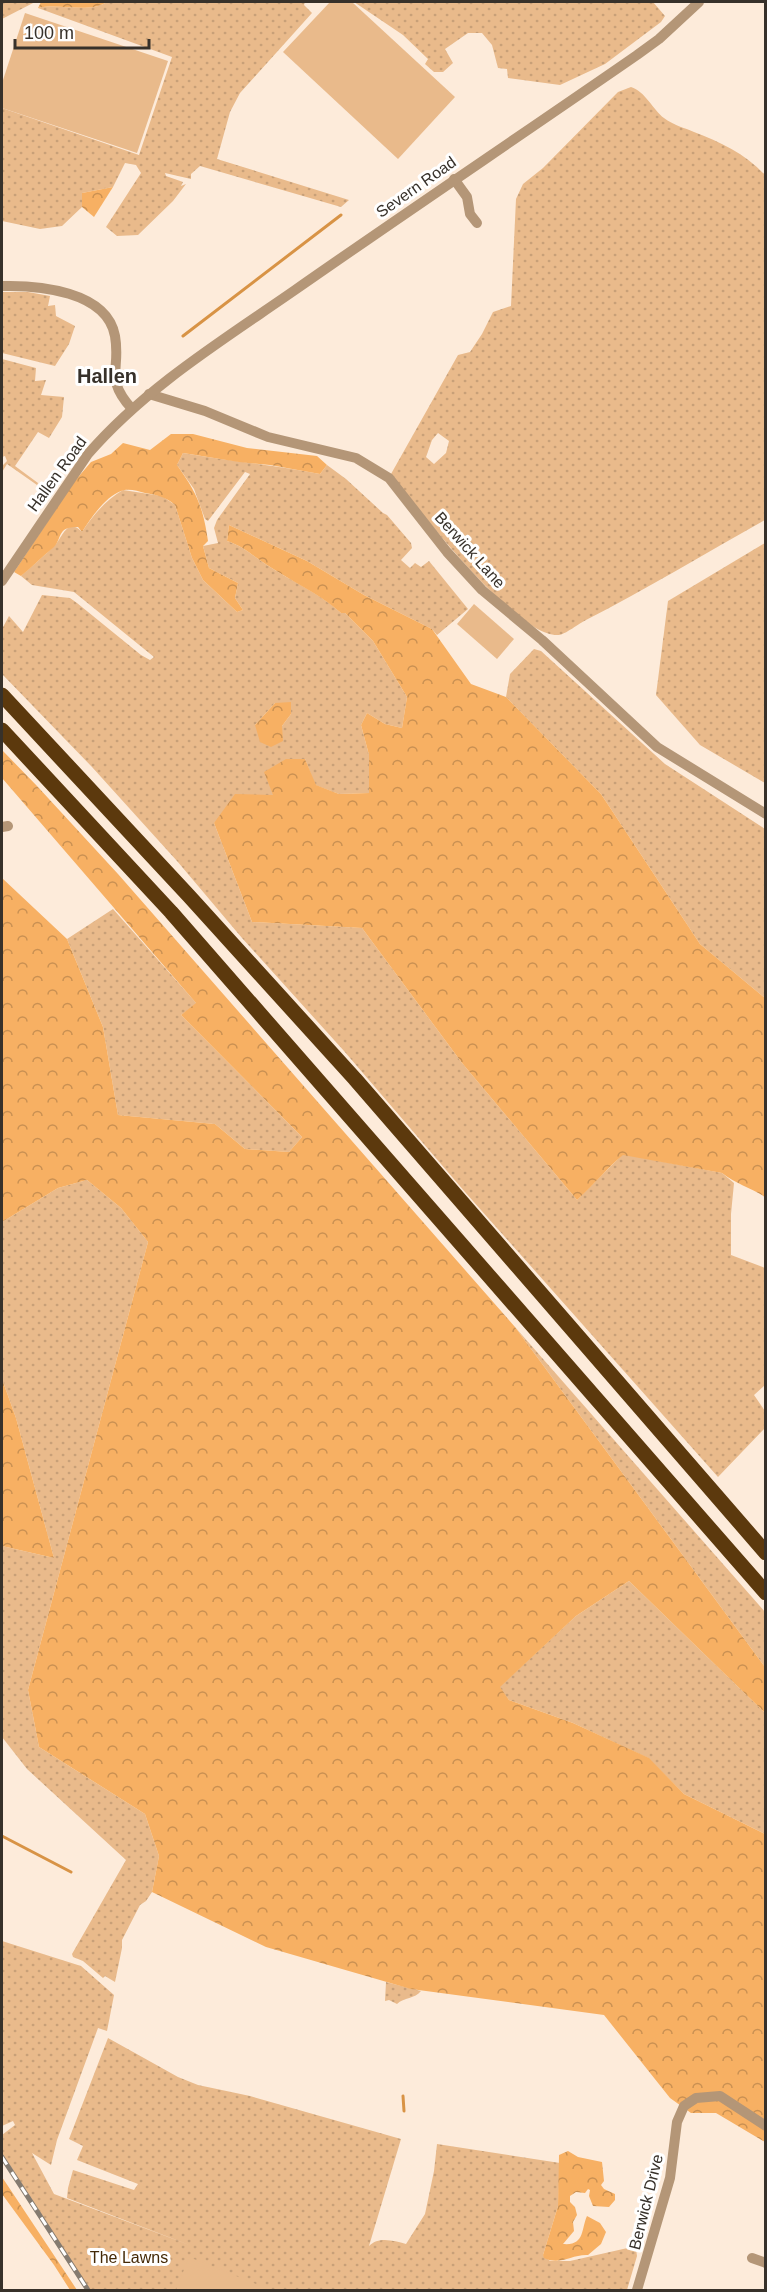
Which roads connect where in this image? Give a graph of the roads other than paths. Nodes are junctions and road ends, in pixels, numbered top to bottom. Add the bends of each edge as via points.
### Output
1 (699, 2) edge
2 (454, 179) junction
3 (477, 223) dead end
4 (2, 286) edge
5 (148, 394) junction
6 (132, 410) junction
7 (2, 581) edge
8 (2, 695) edge
9 (2, 730) edge
10 (765, 814) edge
11 (765, 1553) edge
12 (765, 1593) edge
13 (765, 2126) edge
14 (752, 2258) dead end
15 (765, 2263) edge
16 (637, 2290) edge

1 - 2 street, Severn Road via 637,55
2 - 3 street
2 - 5 street, Severn Road
4 - 6 street via 32,285 98,307 111,321 115,336 116,388
5 - 6 street, Hallen Road
5 - 10 street, Berwick Lane via 205,411 268,437 356,458 389,478 482,590 657,747
6 - 7 street, Hallen Road via 103,437 75,472
8 - 11 highway via 355,1079
9 - 12 highway via 171,912
13 - 16 street, Berwick Drive via 720,2096 696,2098 684,2106 677,2122 670,2178
14 - 15 street

